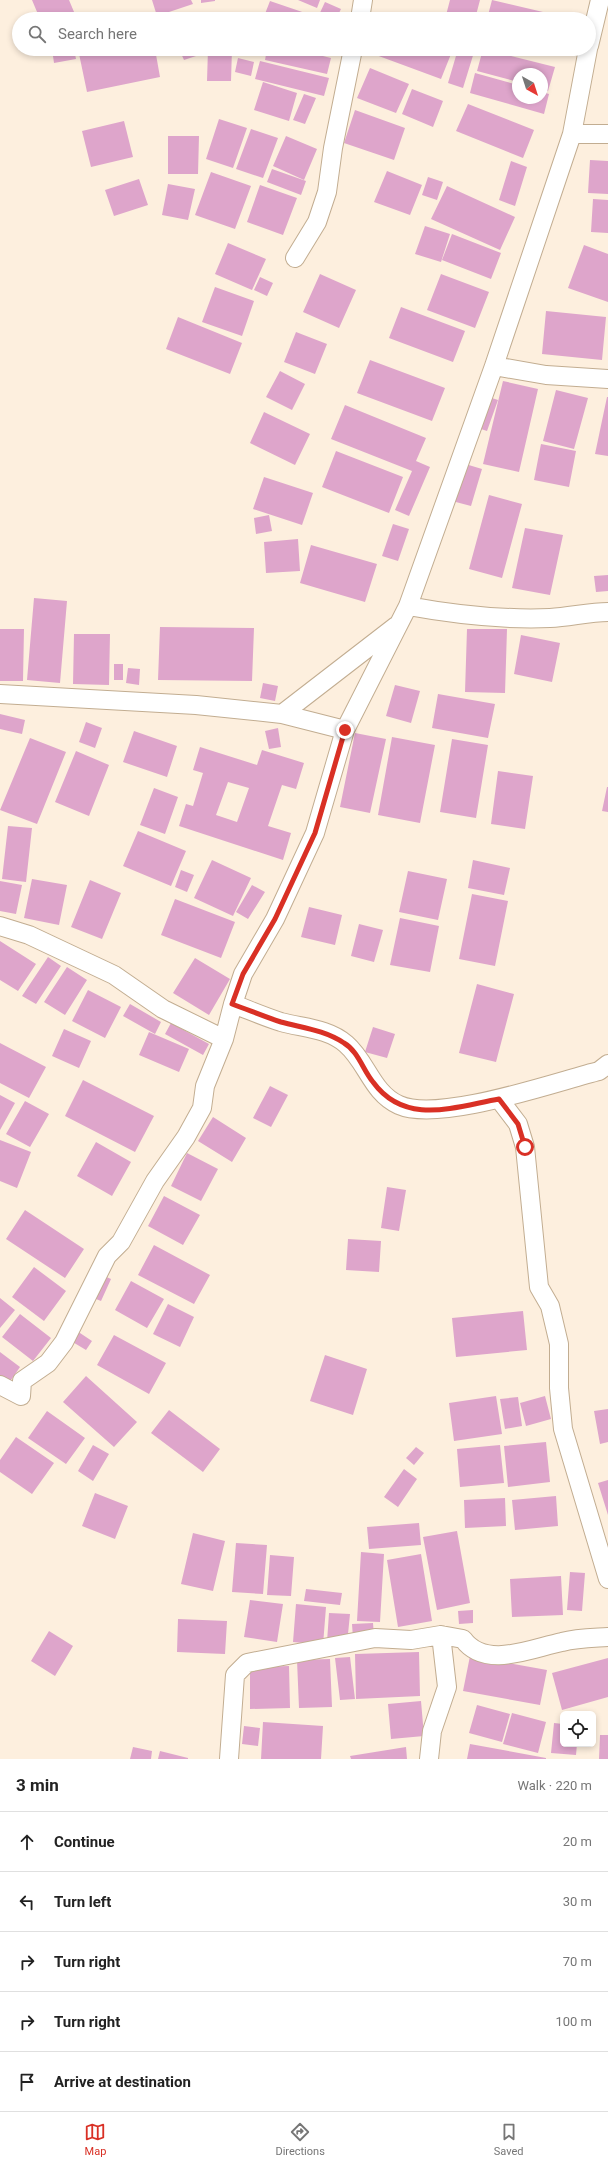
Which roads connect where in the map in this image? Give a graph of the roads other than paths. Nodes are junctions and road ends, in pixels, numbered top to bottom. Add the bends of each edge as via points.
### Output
1 (363, 0) edge
2 (600, 0) edge
3 (361, 12) edge
4 (596, 17) edge
5 (352, 56) edge
6 (587, 56) edge
7 (572, 134) junction
8 (608, 134) edge
9 (295, 258) dead end
10 (494, 366) junction
11 (608, 379) edge
12 (408, 606) junction
13 (608, 612) edge
14 (399, 624) junction
15 (0, 694) edge
16 (282, 714) junction
17 (345, 730) junction
18 (0, 926) edge
19 (232, 1004) junction
20 (224, 1039) junction
21 (608, 1064) edge
22 (499, 1099) junction
23 (0, 1385) edge
24 (608, 1579) edge
25 (440, 1636) junction
26 (608, 1638) edge
27 (229, 1759) edge
28 (429, 1759) edge

1 - 3 street
2 - 4 street
5 - 9 street via 327,192 317,222
6 - 7 street
7 - 8 street
7 - 10 street
10 - 11 street via 546,375
10 - 12 street
12 - 13 street via 456,615 511,619
12 - 14 street
14 - 16 street
14 - 17 street
15 - 16 street via 196,705
16 - 17 street
17 - 19 street via 315,833 275,919 243,974
18 - 20 street via 29,935 114,975 163,1009
19 - 20 street
19 - 22 street via 281,1022 320,1030 346,1044 372,1082 386,1098 399,1106 417,1110 446,1109
20 - 23 street via 205,1086 202,1108 186,1137 154,1181 121,1242 107,1256 64,1342 48,1363 22,1381 21,1396
21 - 22 street via 600,1071
22 - 24 street via 518,1124 525,1147 539,1287 550,1306 559,1344 559,1388 563,1429
25 - 26 street via 463,1639 469,1647 482,1654 501,1655 562,1641
25 - 27 street via 411,1640 375,1638 247,1663 235,1675
25 - 28 street via 447,1687 432,1731

